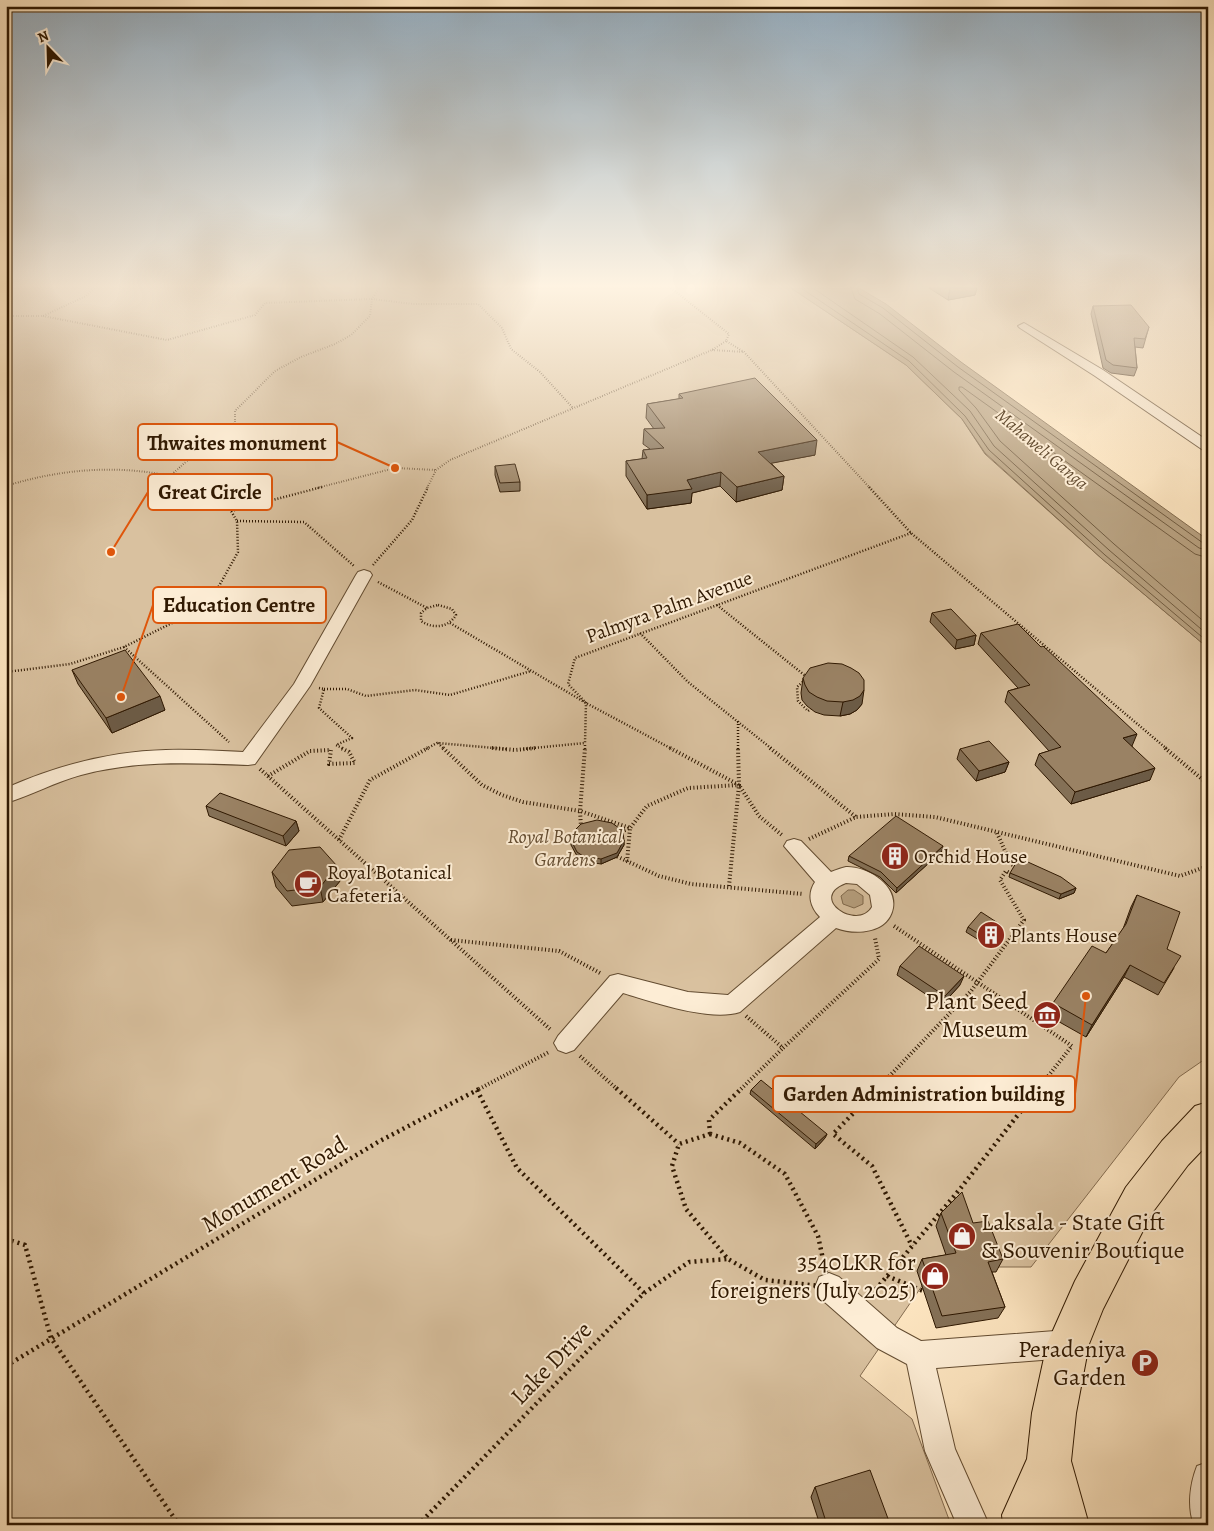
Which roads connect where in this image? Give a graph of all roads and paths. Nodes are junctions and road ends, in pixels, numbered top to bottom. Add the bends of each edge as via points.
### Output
1 (296, 359) edge
2 (523, 359) edge
3 (689, 359) edge
4 (751, 359) edge
5 (1077, 359) edge
6 (573, 408) junction
7 (1208, 447) edge
8 (436, 470) junction
9 (170, 476) junction
10 (6, 486) edge
11 (231, 511) junction
12 (237, 521) junction
13 (911, 533) junction
14 (364, 575) junction
15 (717, 605) junction
16 (427, 608) junction
17 (450, 623) junction
18 (640, 633) junction
19 (124, 648) junction
20 (532, 671) junction
21 (6, 672) edge
22 (301, 686) junction
23 (324, 689) junction
24 (810, 702) edge
25 (586, 703) junction
26 (738, 721) junction
27 (437, 743) junction
28 (585, 743) junction
29 (248, 759) junction
30 (268, 776) junction
31 (1208, 784) edge
32 (739, 785) junction
33 (6, 796) edge
34 (580, 811) junction
35 (856, 817) junction
36 (630, 828) junction
37 (996, 832) junction
38 (585, 833) edge
39 (616, 837) edge
40 (339, 840) junction
41 (794, 846) junction
42 (617, 850) edge
43 (613, 855) junction
44 (608, 857) edge
45 (627, 862) junction
46 (1011, 864) junction
47 (1208, 866) edge
48 (1024, 870) edge
49 (1006, 871) junction
50 (1019, 877) edge
51 (729, 886) junction
52 (823, 889) junction
53 (833, 918) junction
54 (875, 918) junction
55 (451, 940) junction
56 (618, 983) junction
57 (732, 1005) junction
58 (566, 1043) junction
59 (783, 1048) junction
60 (477, 1090) junction
61 (1208, 1118) edge
62 (710, 1134) junction
63 (679, 1144) junction
64 (6, 1239) edge
65 (912, 1246) junction
66 (728, 1259) junction
67 (887, 1276) junction
68 (828, 1287) junction
69 (644, 1293) junction
70 (931, 1293) edge
71 (857, 1312) junction
72 (51, 1338) junction
73 (1068, 1344) junction
74 (920, 1355) junction
75 (6, 1366) edge
76 (1049, 1461) junction
77 (1208, 1477) edge
78 (1208, 1521) edge
79 (180, 1525) edge
80 (418, 1525) edge
81 (973, 1525) edge
82 (1026, 1525) edge
83 (1066, 1525) edge

1 - 9 path via 275,371 235,411 235,423
2 - 6 path via 540,372
3 - 6 path
4 - 13 path
5 - 7 lane
6 - 8 path via 450,460
8 - 11 path via 395,468
8 - 14 path via 412,520
9 - 10 path via 133,470 85,470 34,477
9 - 11 path via 209,491
11 - 12 path
12 - 14 path via 304,522
12 - 19 path via 238,552 219,586 180,619
13 - 15 path, Palmyra Palm Avenue
13 - 31 path
14 - 16 path
14 - 22 lane
15 - 18 path, Palmyra Palm Avenue
15 - 24 path via 811,680 797,688 796,693 808,711 815,706
16 - 17 path via 438,605 452,608 456,615
16 - 17 path via 420,617 424,624 439,626
17 - 20 path
18 - 25 path, Palmyra Palm Avenue via 575,658 568,684
18 - 26 path via 688,682
19 - 21 path via 70,664
19 - 29 path
20 - 23 path via 450,695 415,690 366,696 347,689
20 - 25 path
22 - 23 path
22 - 29 lane
23 - 30 path via 319,708 352,738 336,745 348,752 355,763 329,764 331,750 310,751
25 - 28 path
25 - 32 path
26 - 32 path
26 - 35 path
27 - 28 path via 515,750
27 - 34 path via 482,786 523,802
27 - 40 path via 370,780
28 - 34 path
29 - 30 path
29 - 33 lane via 164,756 88,766 36,781
30 - 40 path
32 - 36 path via 688,788 647,806
32 - 41 path via 760,816
32 - 51 path
34 - 36 path
34 - 38 path
35 - 37 path via 894,814 935,817
35 - 41 path
36 - 39 path via 613,834
36 - 45 path
37 - 46 path
37 - 47 path via 1180,876
40 - 55 path
41 - 52 lane
42 - 43 path
43 - 44 path
43 - 45 path
45 - 51 path via 659,876 691,884
46 - 48 path
46 - 49 path
49 - 50 path
49 - 65 path via 1000,880 1024,920 971,991 833,1134 872,1166
51 - 52 path
52 - 53 lane via 821,904
52 - 54 lane via 845,875 866,879 884,900 883,908
53 - 54 lane via 852,924
53 - 57 lane
54 - 59 path via 879,959
54 - 65 path via 1072,1046
55 - 56 path via 559,951
55 - 58 path
56 - 57 lane via 688,1002
56 - 58 lane
57 - 59 path
58 - 60 path, Monument Road
58 - 63 path
59 - 62 path via 709,1120
60 - 69 path via 517,1168
60 - 72 path, Monument Road via 378,1142
61 - 73 highway via 1175,1153 1139,1200 1109,1253
62 - 63 path
62 - 68 path via 740,1143 785,1174 818,1236
63 - 66 path via 672,1166 686,1209
64 - 72 path via 25,1245
65 - 67 path
66 - 68 path via 765,1280
66 - 69 path, Lake Drive via 689,1262
67 - 70 path
67 - 71 path
68 - 71 lane
69 - 80 path, Lake Drive
71 - 74 lane via 887,1338
72 - 75 path, Monument Road
72 - 79 path
73 - 74 lane
73 - 76 highway via 1054,1413
74 - 81 lane via 940,1451
76 - 82 highway via 1025,1515
76 - 83 highway
77 - 78 lane via 1204,1507

